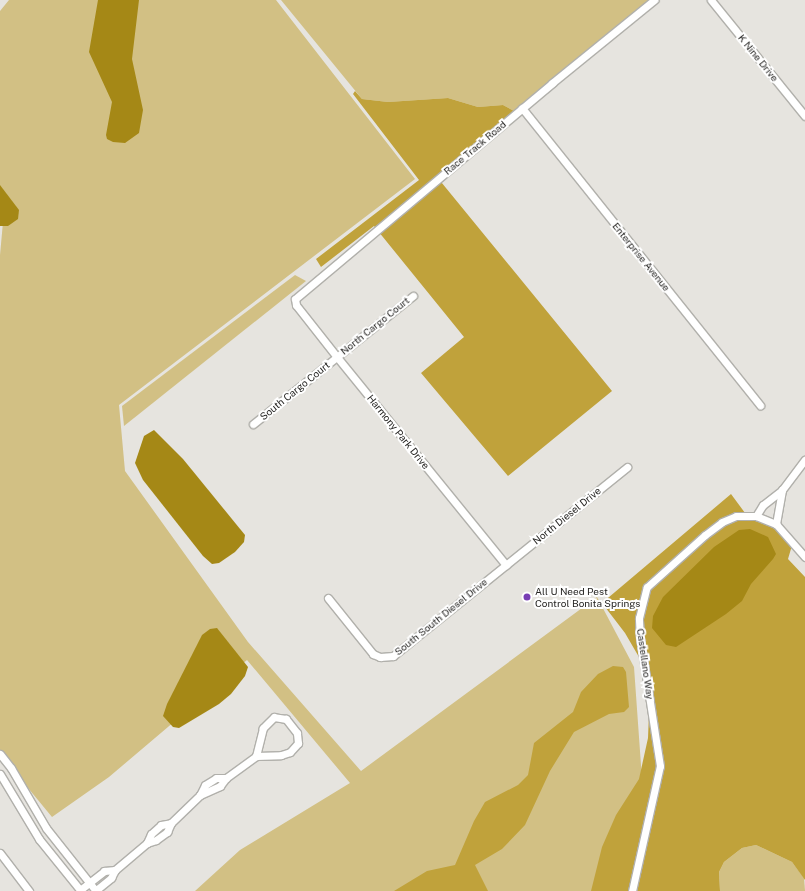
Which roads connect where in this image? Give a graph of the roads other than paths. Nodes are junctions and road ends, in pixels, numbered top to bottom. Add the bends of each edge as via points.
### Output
1 (654, 0) edge
2 (711, 0) edge
3 (522, 108) junction
4 (805, 116) edge
5 (413, 296) dead end
6 (296, 297) joint
7 (337, 357) junction
8 (760, 405) dead end
9 (252, 424) dead end
10 (805, 460) edge
11 (627, 467) dead end
12 (782, 490) junction
13 (756, 516) junction
14 (776, 524) junction
15 (805, 558) edge
16 (506, 565) junction
17 (328, 598) dead end
18 (1, 756) edge
19 (256, 756) junction
20 (0, 774) edge
21 (0, 854) edge
22 (115, 870) junction
23 (89, 883) junction
24 (80, 890) edge
25 (29, 891) edge
26 (95, 891) edge
27 (632, 891) edge

1 - 3 street, Race Track Road
2 - 4 street, K Nine Drive
3 - 6 street, Race Track Road
3 - 8 street, Enterprise Avenue
5 - 7 street, North Cargo Court
6 - 7 street, Harmony Park Drive via 296,306
7 - 9 street, South Cargo Court
7 - 16 street, Harmony Park Drive
10 - 12 street
11 - 16 street, North Diesel Drive
12 - 13 street via 763,505
12 - 14 street
13 - 14 street, Castellano Way
13 - 27 street, Castellano Way via 736,516 722,522 647,587 639,618 640,639 660,766
14 - 15 street, Castellano Way
16 - 17 street, South South Diesel Drive via 393,656 380,657 373,654
18 - 23 street via 46,828
19 - 19 street via 290,752 298,742 297,733 286,720 274,717 263,728
19 - 22 street via 226,778 220,786 200,795 171,823 161,826 151,834 147,843
20 - 24 street via 39,839
21 - 25 street
22 - 23 street via 104,871
22 - 26 street
23 - 24 street
23 - 26 street

